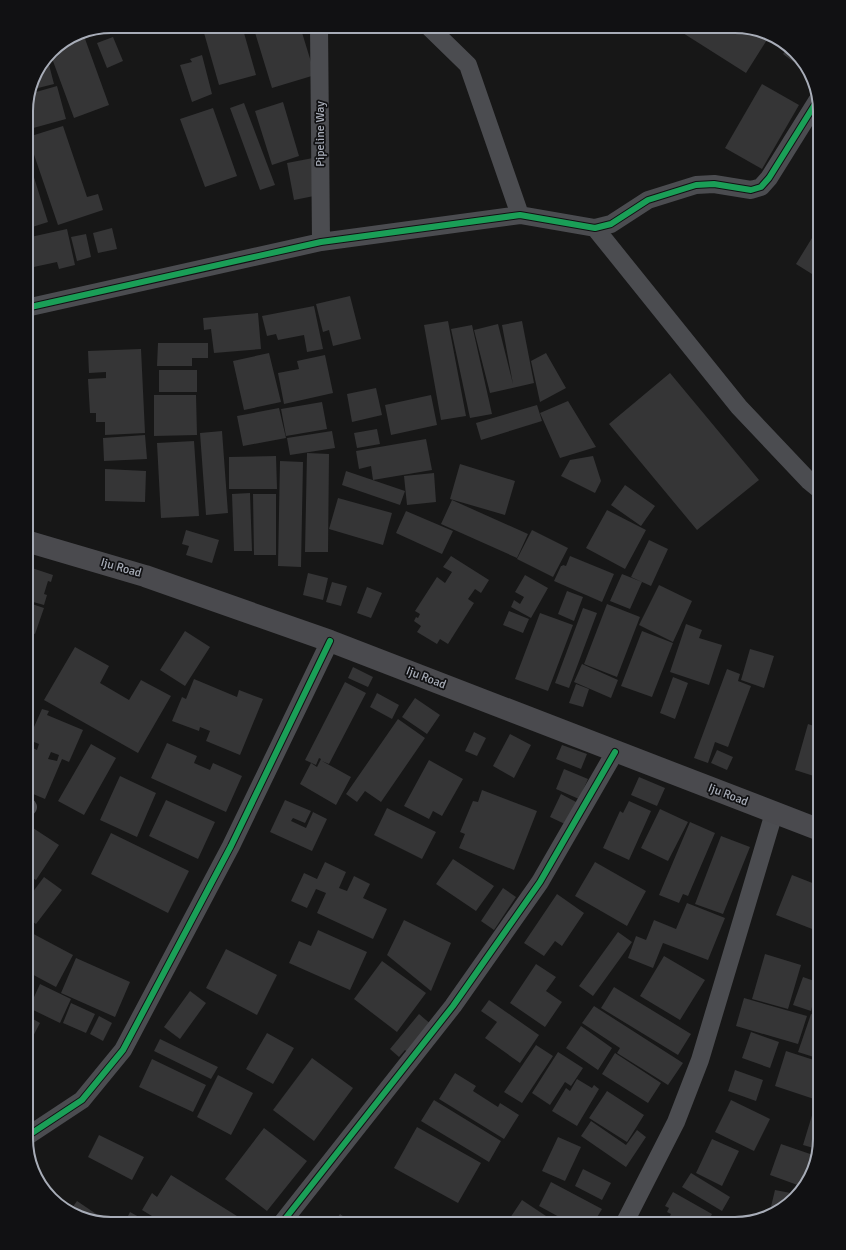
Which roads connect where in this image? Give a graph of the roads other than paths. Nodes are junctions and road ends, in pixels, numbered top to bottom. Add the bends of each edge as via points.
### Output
1 (319, 33) edge
2 (435, 33) edge
3 (813, 108) edge
4 (520, 215) junction
5 (595, 228) junction
6 (321, 242) junction
7 (33, 306) edge
8 (813, 484) edge
9 (33, 543) edge
10 (330, 641) junction
11 (615, 752) junction
12 (774, 813) junction
13 (813, 827) edge
14 (33, 1132) edge
15 (288, 1217) edge
16 (628, 1217) edge

1 - 6 street, Pipeline Way
2 - 4 street via 468,65
3 - 5 street via 770,178 761,187 751,190 696,184 648,200 611,224
4 - 5 street
4 - 6 street
5 - 8 street via 739,407
6 - 7 street
9 - 10 main road, Iju Road via 145,576
10 - 11 main road, Iju Road
10 - 14 street via 231,846 123,1050 82,1100
11 - 12 main road, Iju Road
11 - 15 street via 540,882 454,1006
12 - 13 main road, Iju Road
12 - 16 street via 700,1060 676,1122

